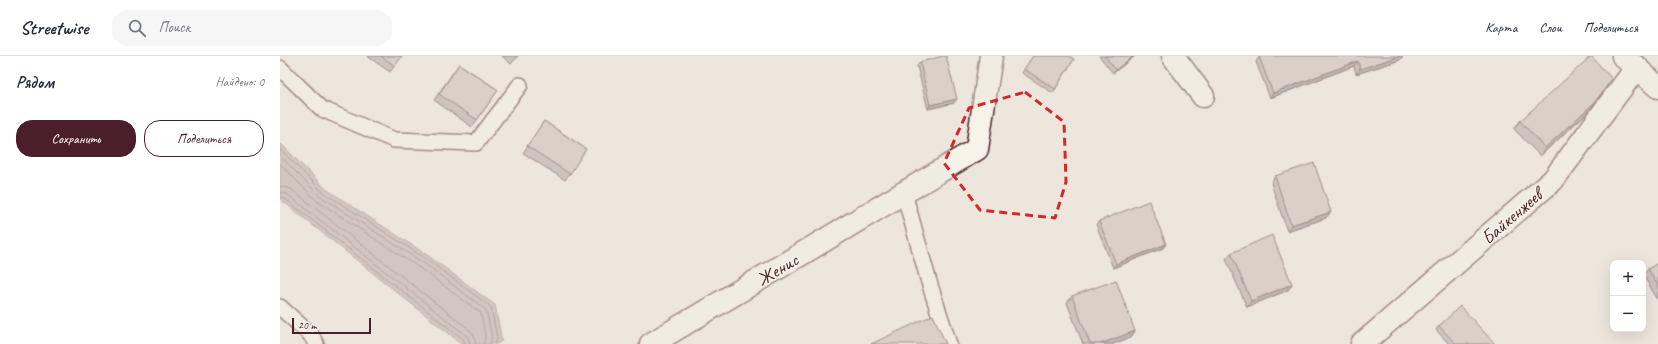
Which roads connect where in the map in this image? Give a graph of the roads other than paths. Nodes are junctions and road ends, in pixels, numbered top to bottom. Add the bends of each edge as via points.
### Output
1 (991, 56) edge
2 (1173, 56) edge
3 (1630, 61) edge
4 (280, 68) edge
5 (520, 85) dead end
6 (1658, 87) edge
7 (1203, 96) dead end
8 (904, 193) junction
9 (280, 307) edge
10 (316, 344) edge
11 (651, 344) edge
12 (949, 344) edge
13 (1362, 344) edge

1 - 8 street, Женис via 977,149
2 - 7 street
3 - 6 street, Байкенжеев
3 - 13 street, Байкенжеев via 1553,180
4 - 5 lane via 322,109 394,140 476,143
8 - 11 street, Женис
8 - 12 lane
9 - 10 lane via 311,335

